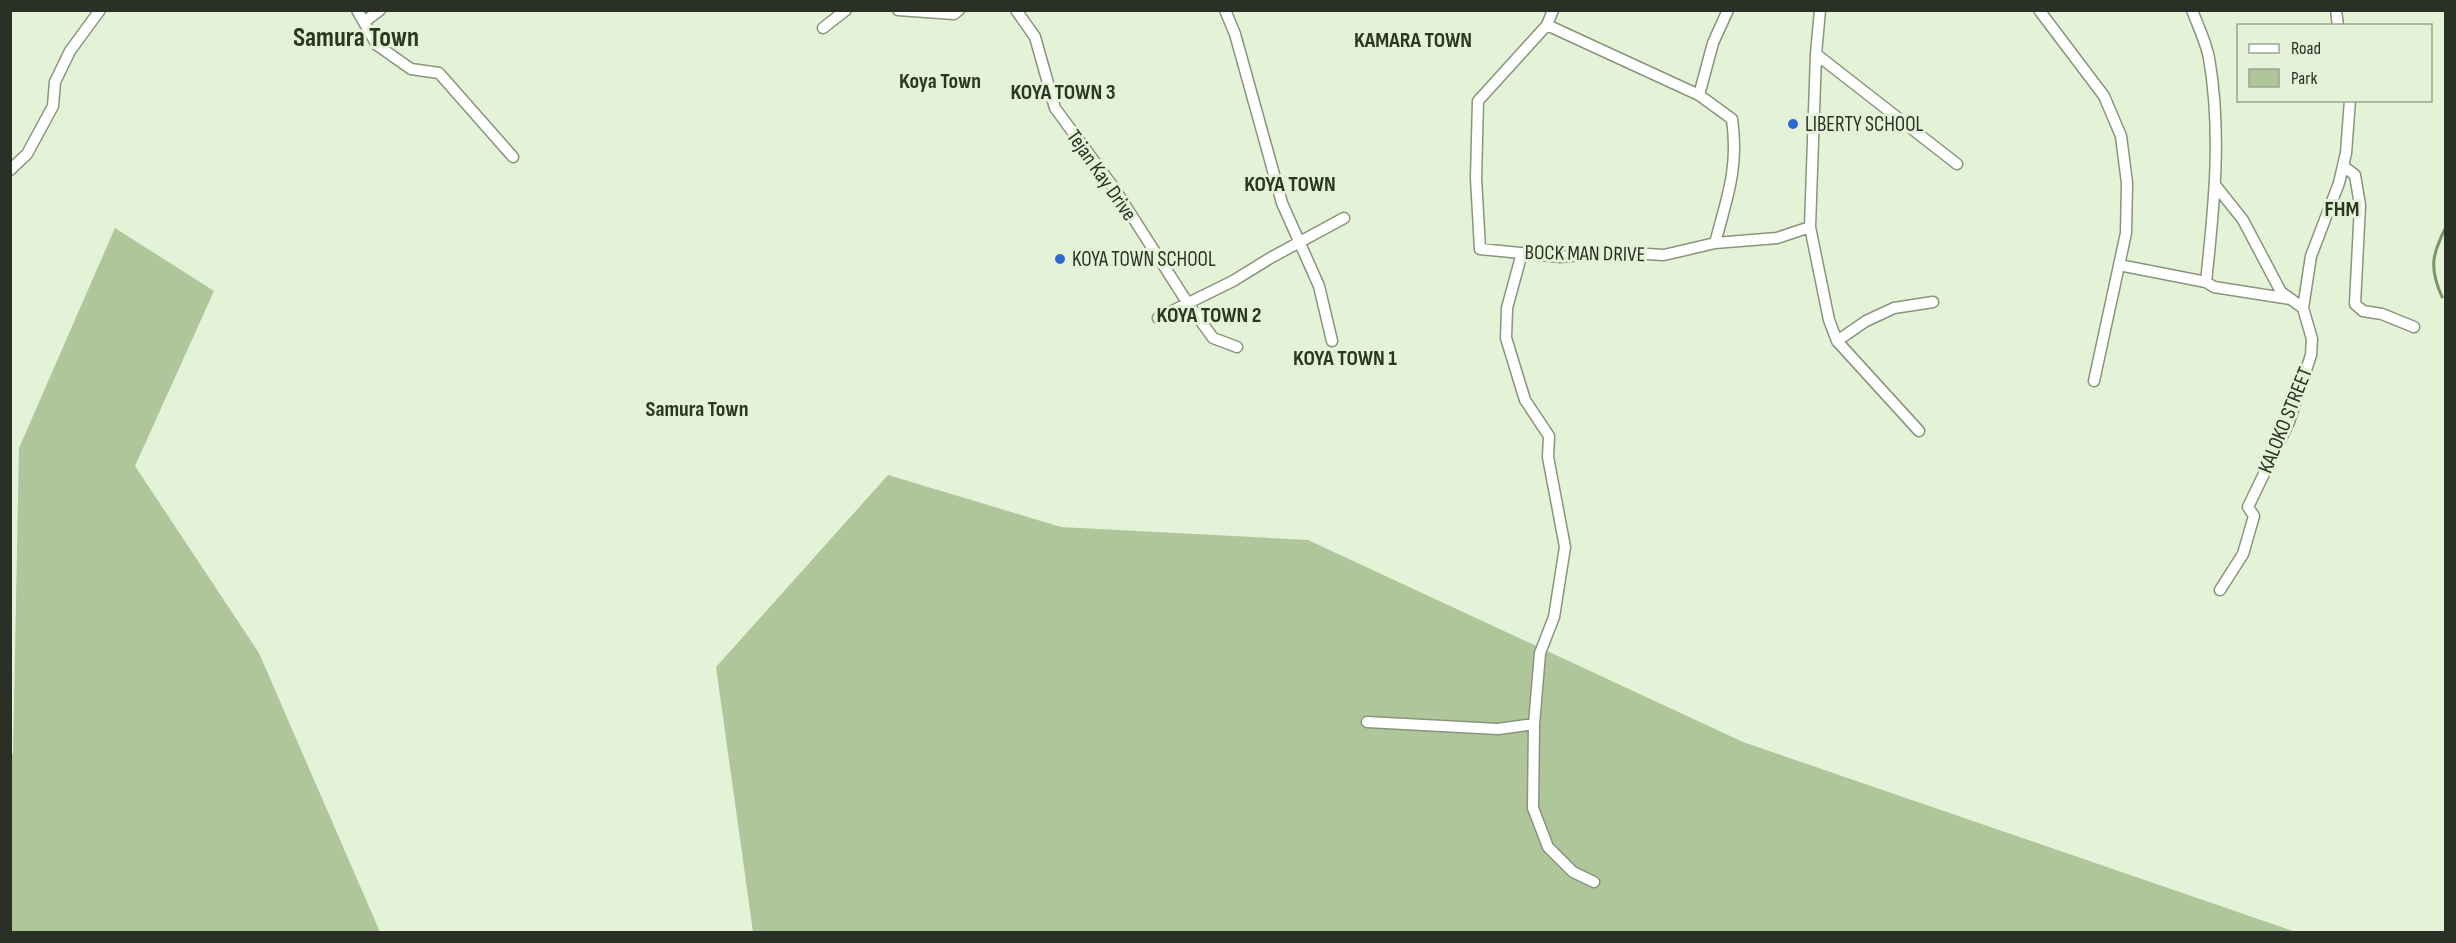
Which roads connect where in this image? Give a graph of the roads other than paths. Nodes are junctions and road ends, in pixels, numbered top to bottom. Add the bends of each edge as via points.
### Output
1 (100, 10) edge
2 (357, 10) edge
3 (380, 10) edge
4 (846, 10) edge
5 (898, 10) edge
6 (959, 10) edge
7 (1016, 10) edge
8 (1225, 10) edge
9 (1553, 10) edge
10 (1728, 10) edge
11 (1820, 10) edge
12 (2039, 10) edge
13 (2192, 10) edge
14 (364, 22) junction
15 (1547, 25) junction
16 (823, 28) dead end
17 (1816, 54) junction
18 (1699, 95) junction
19 (2350, 102) edge
20 (513, 157) dead end
21 (1957, 164) dead end
22 (2343, 166) junction
23 (10, 170) edge
24 (2216, 186) junction
25 (1344, 218) dead end
26 (1810, 227) junction
27 (1298, 243) junction
28 (1715, 243) junction
29 (1522, 253) junction
30 (2119, 265) junction
31 (2206, 282) junction
32 (2290, 298) junction
33 (1187, 302) junction
34 (1933, 302) dead end
35 (2303, 308) junction
36 (1158, 318) dead end
37 (2414, 327) dead end
38 (1332, 341) dead end
39 (1837, 341) junction
40 (1237, 347) dead end
41 (2094, 381) dead end
42 (1919, 431) dead end
43 (2220, 590) dead end
44 (1367, 722) dead end
45 (1534, 724) junction
46 (1594, 882) dead end

1 - 23 street via 70,51 55,82 53,106 27,154
2 - 14 street
3 - 14 street
4 - 16 street
5 - 6 street via 954,14
7 - 33 street, Tejan Kay Drive via 1035,37 1055,108 1114,188
8 - 27 street via 1282,203
9 - 15 street, BOCK MAN DRIVE
10 - 18 street via 1713,43
11 - 17 street
12 - 30 street via 2104,96 2121,136 2127,183 2126,233
13 - 24 street via 2209,57
14 - 20 street via 377,45 411,69 439,74
15 - 18 street
15 - 29 street, BOCK MAN DRIVE via 1478,101 1479,249
17 - 21 street
17 - 26 street
18 - 28 street via 1732,120 1734,138 1734,168
19 - 22 street, KALOKO STREET
22 - 35 street, KALOKO STREET via 2312,256
22 - 37 street via 2355,175 2360,205 2355,304 2362,311 2382,314
24 - 31 street
24 - 32 street via 2243,220 2281,292
25 - 27 street
26 - 28 street, BOCK MAN DRIVE via 1777,238
26 - 39 street
27 - 33 street via 1233,281
27 - 38 street via 1319,286
28 - 29 street, BOCK MAN DRIVE via 1665,255 1613,252 1560,257
29 - 45 street via 1506,308 1506,338 1525,400 1549,436 1548,457 1565,547 1554,617 1540,652
30 - 31 street
30 - 41 street
31 - 32 street via 2214,287
32 - 35 street
33 - 36 street
33 - 40 street, Tejan Kay Drive via 1213,338
34 - 39 street via 1894,308
35 - 43 street, KALOKO STREET via 2312,339 2311,355 2289,422 2248,507 2254,516 2243,554
39 - 42 street
44 - 45 street via 1498,729
45 - 46 street via 1533,808 1548,847 1573,872

